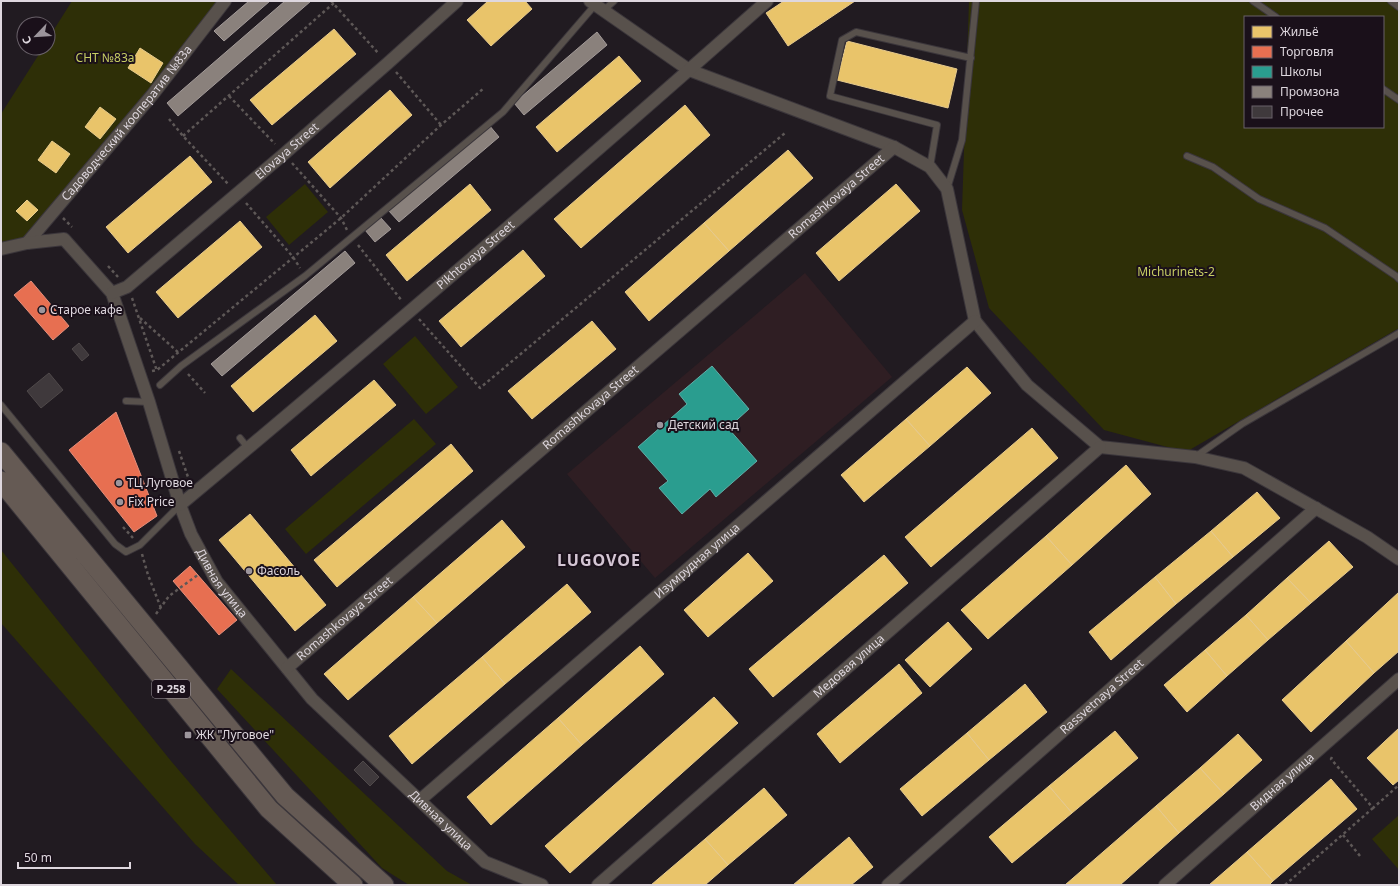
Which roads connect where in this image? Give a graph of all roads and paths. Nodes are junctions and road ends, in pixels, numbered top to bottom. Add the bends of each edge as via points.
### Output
1 (225, 1) edge
2 (336, 1) edge
3 (457, 1) edge
4 (614, 1) edge
5 (767, 1) edge
6 (976, 1) edge
7 (1253, 1) edge
8 (1391, 1) edge
9 (596, 5) edge
10 (1399, 7) edge
11 (1275, 16) edge
12 (971, 58) junction
13 (689, 70) junction
14 (484, 88) dead end
15 (1384, 90) edge
16 (1399, 100) edge
17 (785, 133) dead end
18 (183, 136) dead end
19 (894, 147) junction
20 (1187, 156) dead end
21 (930, 167) junction
22 (947, 189) junction
23 (351, 236) junction
24 (27, 243) junction
25 (1, 249) edge
26 (1399, 279) edge
27 (112, 293) junction
28 (411, 311) junction
29 (140, 317) dead end
30 (975, 321) junction
31 (1399, 333) edge
32 (178, 352) junction
33 (182, 366) junction
34 (140, 375) junction
35 (160, 385) dead end
36 (205, 393) dead end
37 (126, 401) dead end
38 (149, 402) junction
39 (1, 405) edge
40 (240, 438) dead end
41 (248, 448) junction
42 (1100, 448) junction
43 (1, 452) edge
44 (1195, 457) junction
45 (1, 481) edge
46 (180, 505) junction
47 (1316, 508) junction
48 (140, 545) junction
49 (1399, 559) edge
50 (190, 579) dead end
51 (161, 608) junction
52 (156, 614) dead end
53 (287, 668) junction
54 (1399, 679) edge
55 (1337, 754) dead end
56 (1399, 785) edge
57 (420, 800) junction
58 (1373, 808) junction
59 (1343, 835) junction
60 (1360, 856) dead end
61 (353, 885) edge
62 (384, 885) edge
63 (542, 885) edge
64 (598, 885) edge
65 (888, 885) edge
66 (1165, 885) edge
67 (1285, 885) edge

1 - 24 street, Садоводческий кооператив №83а via 153,94
2 - 18 path
3 - 27 street, Elovaya Street via 127,287
4 - 9 lane
5 - 13 street, Pikhtovaya Street
6 - 12 lane
7 - 11 lane
8 - 10 lane
9 - 13 street
9 - 23 lane via 502,112
12 - 21 lane via 856,32 842,40 830,96 937,125
12 - 22 lane via 962,140
13 - 19 street
13 - 28 street, Pikhtovaya Street
14 - 32 path via 340,218
15 - 16 lane
17 - 28 path via 480,388
19 - 21 street
19 - 53 street, Romashkovaya Street
20 - 26 lane via 1213,167 1259,199 1325,228
21 - 22 street
22 - 30 street
23 - 28 path
23 - 33 lane via 305,276
24 - 25 street, Дивная улица
24 - 27 street, Дивная улица via 64,239
27 - 34 street, Дивная улица
28 - 41 street, Pikhtovaya Street
29 - 32 path
30 - 42 street via 1027,385
30 - 57 street, Изумрудная улица
31 - 44 lane via 1242,424
32 - 34 path via 157,370
33 - 35 lane
33 - 36 path
34 - 38 street, Дивная улица
37 - 38 lane
38 - 46 street, Дивная улица
39 - 48 lane via 115,544 126,552
40 - 41 lane
41 - 46 street, Pikhtovaya Street
42 - 44 street
42 - 64 street, Медовая улица
43 - 62 main road via 285,796
44 - 47 street via 1244,468
45 - 61 main road, Р-258 via 269,809
46 - 48 lane
46 - 53 street, Дивная улица via 191,534 217,582
47 - 49 street
47 - 65 street, Rassvetnaya Street
48 - 51 path
50 - 51 path via 169,596
51 - 52 path
53 - 57 street, Дивная улица via 312,699
54 - 66 street, Видная улица
55 - 58 path via 1331,759
56 - 58 path
57 - 63 street, Дивная улица via 485,862
58 - 59 path
59 - 60 path
59 - 67 path

